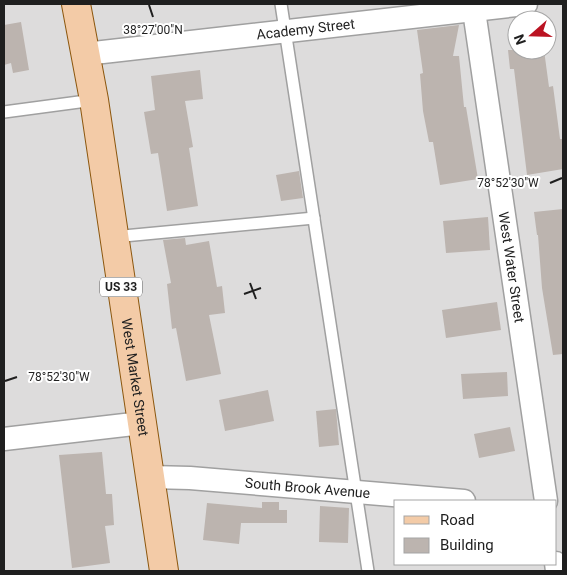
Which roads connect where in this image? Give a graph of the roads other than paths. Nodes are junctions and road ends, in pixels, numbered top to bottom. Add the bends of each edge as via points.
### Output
1 (76, 4) edge
2 (281, 4) edge
3 (526, 4) edge
4 (473, 7) edge
5 (285, 31) junction
6 (85, 54) junction
7 (94, 100) junction
8 (4, 112) edge
9 (314, 218) junction
10 (114, 237) junction
11 (142, 423) junction
12 (4, 439) edge
13 (150, 477) junction
14 (355, 492) junction
15 (452, 500) edge
16 (546, 500) edge
17 (164, 571) edge
18 (368, 571) edge

1 - 6 main road, West Market Street / US 33
2 - 5 lane
3 - 4 street, Academy Street
4 - 5 street, Academy Street
4 - 16 street, West Water Street
5 - 6 street, Academy Street
5 - 9 lane
6 - 7 main road, West Market Street / US 33
7 - 8 lane
7 - 10 main road, West Market Street / US 33
9 - 10 lane
9 - 14 lane
10 - 11 main road, West Market Street / US 33
11 - 12 street
11 - 13 main road, West Market Street / US 33
13 - 14 street, South Brook Avenue
13 - 17 main road, West Market Street / US 33
14 - 15 street, South Brook Avenue
14 - 18 lane

